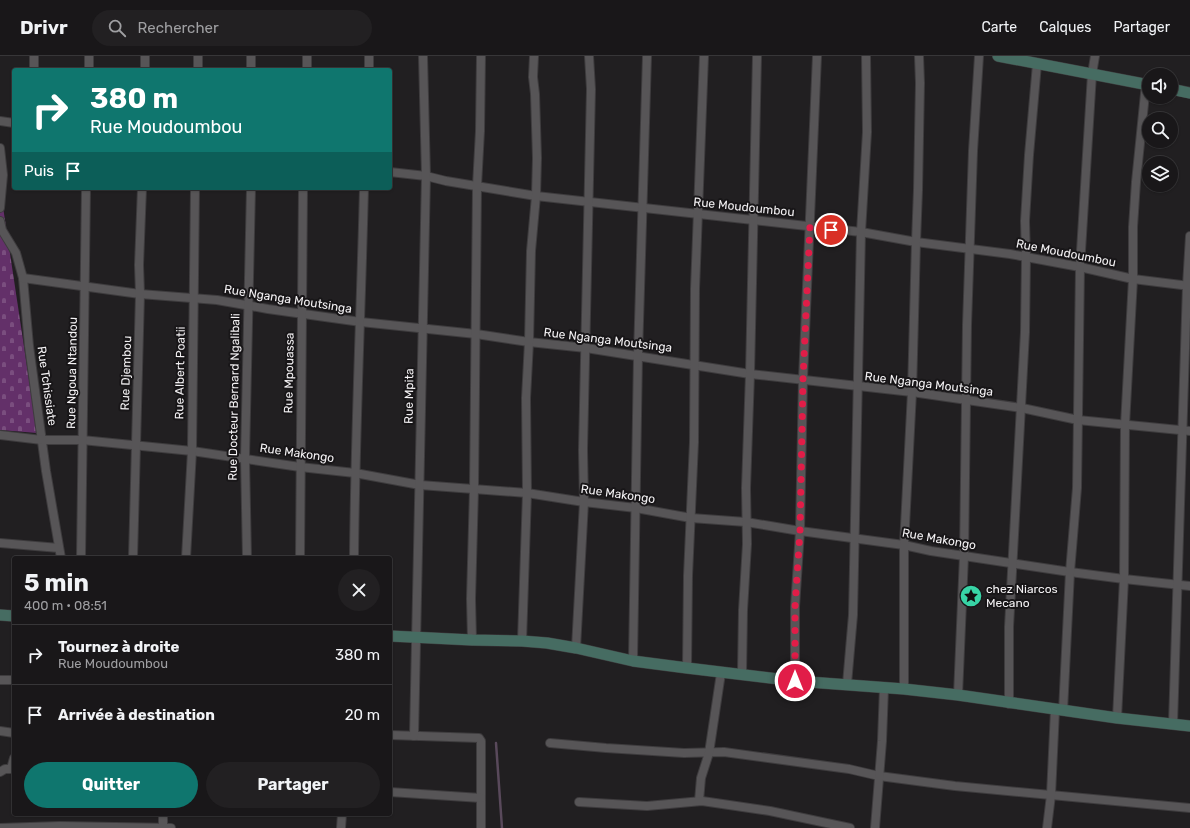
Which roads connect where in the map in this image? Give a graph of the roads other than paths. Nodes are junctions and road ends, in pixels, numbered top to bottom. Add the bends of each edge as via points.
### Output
1 (34, 56) edge
2 (88, 56) edge
3 (145, 56) edge
4 (198, 56) edge
5 (251, 56) edge
6 (307, 56) edge
7 (369, 56) edge
8 (423, 56) edge
9 (481, 56) edge
10 (534, 56) edge
11 (589, 56) edge
12 (647, 56) edge
13 (704, 56) edge
14 (757, 56) edge
15 (817, 56) edge
16 (866, 56) edge
17 (919, 56) edge
18 (979, 56) edge
19 (998, 56) edge
20 (1095, 56) edge
21 (1020, 58) edge
22 (1037, 64) junction
23 (34, 68) edge
24 (88, 68) edge
25 (145, 68) edge
26 (198, 68) edge
27 (251, 68) edge
28 (307, 68) edge
29 (369, 68) edge
30 (1092, 74) junction
31 (1142, 84) edge
32 (1178, 90) edge
33 (1190, 93) edge
34 (1145, 104) edge
35 (0, 121) edge
36 (12, 123) edge
37 (0, 148) edge
38 (392, 172) edge
39 (426, 176) junction
40 (477, 186) junction
41 (86, 190) edge
42 (142, 190) edge
43 (195, 190) edge
44 (251, 190) edge
45 (303, 190) edge
46 (364, 190) edge
47 (536, 196) junction
48 (588, 201) junction
49 (642, 207) junction
50 (0, 208) edge
51 (698, 214) junction
52 (753, 220) junction
53 (0, 221) edge
54 (810, 226) junction
55 (861, 232) junction
56 (1190, 236) edge
57 (916, 242) junction
58 (971, 248) junction
59 (1026, 257) junction
60 (1080, 266) junction
61 (23, 278) junction
62 (1133, 279) junction
63 (85, 286) junction
64 (1188, 286) edge
65 (140, 294) junction
66 (193, 298) junction
67 (247, 306) junction
68 (302, 313) junction
69 (361, 322) junction
70 (422, 330) junction
71 (476, 334) junction
72 (530, 342) junction
73 (586, 348) junction
74 (638, 355) junction
75 (694, 364) junction
76 (750, 374) junction
77 (803, 379) junction
78 (857, 387) junction
79 (912, 392) junction
80 (967, 400) junction
81 (1022, 408) junction
82 (1078, 420) junction
83 (1125, 425) junction
84 (1187, 430) edge
85 (0, 435) edge
86 (42, 440) junction
87 (82, 440) junction
88 (136, 445) junction
89 (192, 451) junction
90 (244, 458) junction
91 (300, 467) junction
92 (355, 473) junction
93 (420, 485) junction
94 (474, 489) junction
95 (527, 492) junction
96 (584, 502) junction
97 (636, 508) junction
98 (691, 518) junction
99 (746, 522) junction
100 (800, 531) junction
101 (855, 538) junction
102 (0, 543) edge
103 (904, 545) junction
104 (59, 548) junction
105 (61, 556) edge
106 (81, 556) edge
107 (134, 556) edge
108 (186, 556) edge
109 (247, 556) edge
110 (300, 556) edge
111 (354, 556) edge
112 (964, 556) junction
113 (1012, 562) junction
114 (1070, 572) junction
115 (1124, 579) junction
116 (1178, 585) junction
117 (1190, 586) edge
118 (0, 615) edge
119 (12, 616) edge
120 (392, 636) edge
121 (416, 637) junction
122 (472, 640) junction
123 (522, 641) junction
124 (576, 648) junction
125 (632, 661) junction
126 (687, 668) junction
127 (721, 673) junction
128 (742, 674) junction
129 (0, 680) edge
130 (12, 680) edge
131 (795, 681) junction
132 (847, 684) junction
133 (884, 688) junction
134 (904, 689) junction
135 (958, 695) junction
136 (1009, 704) junction
137 (1059, 710) junction
138 (1117, 718) junction
139 (1173, 724) junction
140 (1190, 726) edge
141 (0, 731) edge
142 (12, 733) edge
143 (392, 735) edge
144 (414, 736) junction
145 (550, 742) dead end
146 (709, 753) junction
147 (12, 769) edge
148 (0, 772) edge
149 (879, 776) junction
150 (392, 792) edge
151 (1050, 795) junction
152 (481, 798) junction
153 (699, 801) junction
154 (579, 802) dead end
155 (1190, 808) edge
156 (163, 816) edge
157 (342, 816) edge
158 (0, 828) edge
159 (166, 828) edge
160 (341, 828) edge
161 (481, 828) edge
162 (850, 828) edge
163 (875, 828) edge
164 (1047, 828) edge

1 - 23 street
2 - 24 street
3 - 25 street
4 - 26 street
5 - 27 street
6 - 28 street
7 - 29 street
8 - 39 street, Rue Mpita
9 - 40 street
10 - 47 street
11 - 48 street via 591,89
12 - 49 street
13 - 51 street
14 - 52 street
15 - 54 street
16 - 55 street via 867,132
17 - 57 street
18 - 58 street via 973,151
19 - 21 street
20 - 30 street
21 - 22 street
22 - 30 street
22 - 59 street via 1025,222
30 - 31 street
30 - 60 street
32 - 33 street
34 - 62 street via 1135,189
35 - 36 street
37 - 50 street via 3,175
38 - 39 street, Rue Moudoumbou
39 - 40 street, Rue Moudoumbou
39 - 70 street, Rue Mpita
40 - 47 street, Rue Moudoumbou
40 - 71 street
41 - 63 street, Rue Ngoua Ntandou
42 - 65 street, Rue Djembou
43 - 66 street, Rue Albert Poatii
44 - 67 street, Rue Docteur Bernard Ngalibali
45 - 68 street, Rue Mpouassa
46 - 69 street
47 - 48 street, Rue Moudoumbou
47 - 72 street via 531,251
48 - 49 street, Rue Moudoumbou
48 - 73 street
49 - 51 street, Rue Moudoumbou
49 - 74 street
51 - 52 street, Rue Moudoumbou
51 - 75 street
52 - 54 street, Rue Moudoumbou
52 - 76 street
53 - 61 street, Rue Tchissiate via 2,230 16,253
54 - 55 street, Rue Moudoumbou
54 - 77 street
55 - 57 street, Rue Moudoumbou
55 - 78 street
56 - 64 street
57 - 58 street, Rue Moudoumbou
57 - 79 street
58 - 59 street, Rue Moudoumbou
58 - 80 street
59 - 60 street, Rue Moudoumbou
59 - 81 street
60 - 62 street, Rue Moudoumbou
60 - 82 street
61 - 63 street, Rue Nganga Moutsinga
61 - 86 street, Rue Tchissiate
62 - 64 street, Rue Moudoumbou
62 - 83 street
63 - 65 street, Rue Nganga Moutsinga
63 - 87 street, Rue Ngoua Ntandou
64 - 84 street
65 - 66 street, Rue Nganga Moutsinga
65 - 88 street, Rue Djembou
66 - 67 street, Rue Nganga Moutsinga
66 - 89 street, Rue Albert Poatii
67 - 68 street, Rue Nganga Moutsinga
67 - 90 street, Rue Docteur Bernard Ngalibali
68 - 69 street, Rue Nganga Moutsinga
68 - 91 street, Rue Mpouassa
69 - 70 street, Rue Nganga Moutsinga
69 - 92 street
70 - 71 street, Rue Nganga Moutsinga
70 - 93 street, Rue Mpita
71 - 72 street, Rue Nganga Moutsinga
71 - 94 street
72 - 73 street, Rue Nganga Moutsinga
72 - 95 street via 526,398
73 - 74 street, Rue Nganga Moutsinga
73 - 96 street
74 - 75 street, Rue Nganga Moutsinga
74 - 97 street
75 - 76 street, Rue Nganga Moutsinga
75 - 98 street
76 - 77 street, Rue Nganga Moutsinga
76 - 99 street
77 - 78 street, Rue Nganga Moutsinga
77 - 100 street
78 - 79 street, Rue Nganga Moutsinga
78 - 101 street
79 - 80 street, Rue Nganga Moutsinga
79 - 103 street
80 - 81 street, Rue Nganga Moutsinga
80 - 112 street
81 - 82 street, Rue Nganga Moutsinga
81 - 113 street
82 - 83 street, Rue Nganga Moutsinga
82 - 114 street via 1077,488
83 - 84 street, Rue Nganga Moutsinga
83 - 115 street
84 - 116 street
85 - 86 street, Rue Makongo
86 - 87 street, Rue Makongo
86 - 104 street, Rue Tchissiate
87 - 88 street, Rue Makongo
87 - 106 street, Rue Ngoua Ntandou
88 - 89 street, Rue Makongo
88 - 107 street, Rue Djembou
89 - 90 street, Rue Makongo
89 - 108 street, Rue Albert Poatii
90 - 91 street, Rue Makongo
90 - 109 street, Rue Docteur Bernard Ngalibali
91 - 92 street, Rue Makongo
91 - 110 street, Rue Mpouassa
92 - 93 street, Rue Makongo
92 - 111 street
93 - 94 street, Rue Makongo
93 - 121 street, Rue Mpita
94 - 95 street, Rue Makongo
94 - 122 street
95 - 96 street, Rue Makongo
95 - 123 street
96 - 97 street, Rue Makongo
96 - 124 street
97 - 98 street, Rue Makongo
97 - 125 street
98 - 99 street, Rue Makongo
98 - 126 street
99 - 100 street, Rue Makongo
99 - 128 street
100 - 101 street, Rue Makongo
100 - 131 street via 795,607
101 - 103 street, Rue Makongo
101 - 132 street via 854,615
102 - 104 street
103 - 112 street, Rue Makongo
103 - 134 street
104 - 105 street, Rue Tchissiate
112 - 113 street, Rue Makongo
112 - 135 street
113 - 114 street, Rue Makongo
113 - 136 street
114 - 115 street, Rue Makongo
114 - 137 street
115 - 116 street, Rue Makongo
115 - 138 street
116 - 117 street, Rue Makongo
116 - 139 street
118 - 119 street
120 - 121 street
121 - 122 street
121 - 144 street, Rue Mpita
122 - 123 street
123 - 124 street
124 - 125 street
125 - 126 street
126 - 127 street
127 - 128 street
127 - 146 street
128 - 131 street
129 - 130 street
131 - 132 street
132 - 133 street
133 - 134 street
133 - 149 street
134 - 135 street
135 - 136 street
136 - 137 street
137 - 138 street
137 - 151 street
138 - 139 street
139 - 140 street
141 - 142 street
143 - 144 street
144 - 152 street via 479,738
145 - 146 street via 606,748
146 - 149 street via 732,753 849,769
146 - 153 street via 701,778
147 - 148 street
149 - 151 street
149 - 163 street
150 - 152 street
151 - 155 street
151 - 164 street
152 - 161 street
153 - 154 street via 647,806
153 - 162 street via 770,811
156 - 159 street
157 - 160 street
158 - 159 street

